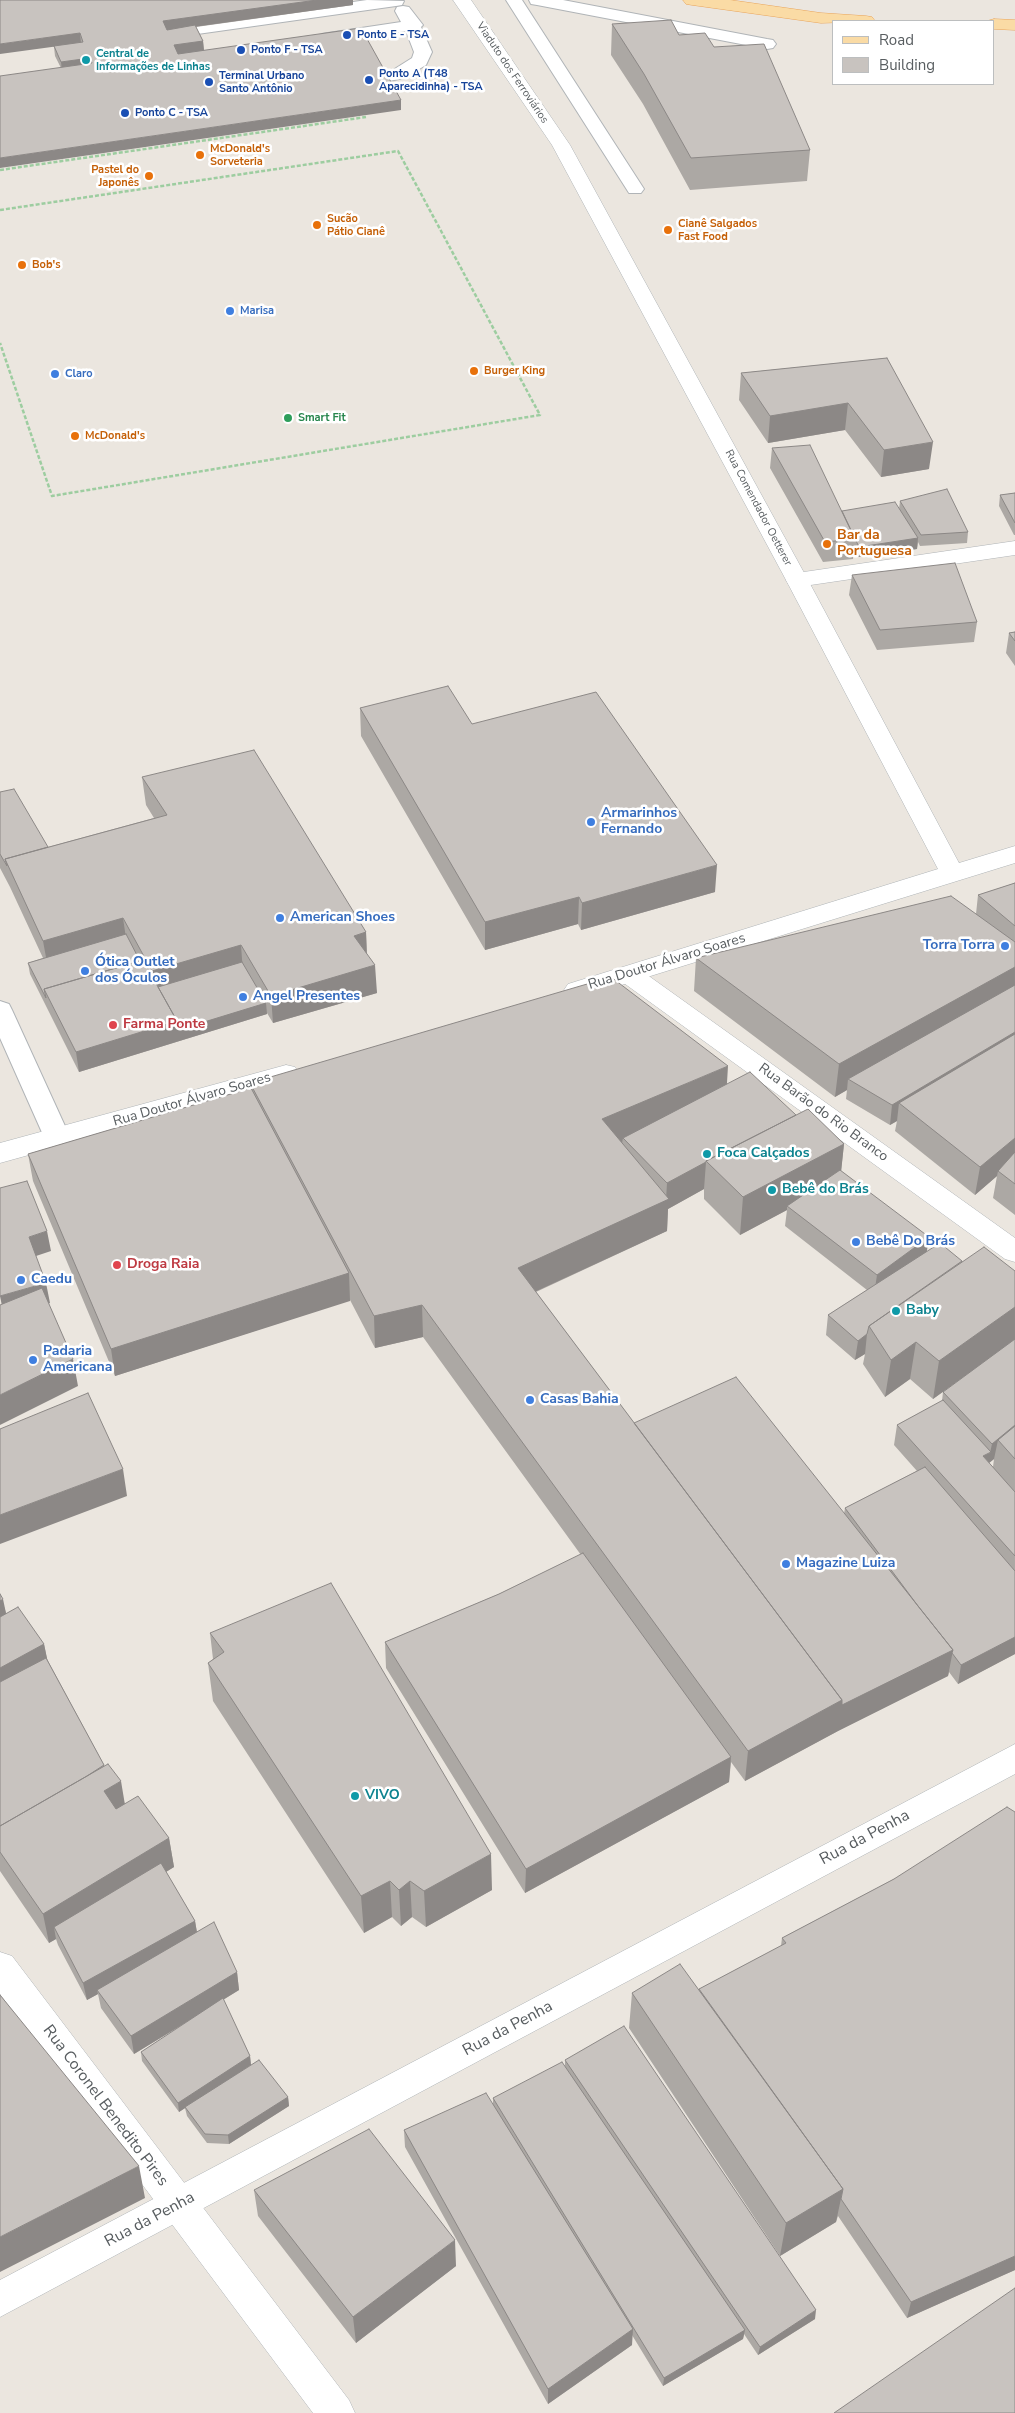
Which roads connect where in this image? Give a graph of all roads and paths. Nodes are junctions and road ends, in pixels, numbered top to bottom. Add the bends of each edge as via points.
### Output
1 (396, 0) edge
2 (462, 0) edge
3 (514, 0) edge
4 (537, 0) edge
5 (692, 0) edge
6 (851, 20) edge
7 (995, 24) edge
8 (1015, 25) edge
9 (414, 26) junction
10 (158, 35) edge
11 (308, 41) edge
12 (767, 44) dead end
13 (368, 80) edge
14 (372, 114) edge
15 (561, 145) joint
16 (0, 170) edge
17 (635, 189) dead end
18 (0, 210) edge
19 (0, 343) edge
20 (1015, 548) edge
21 (797, 580) junction
22 (1015, 854) edge
23 (952, 872) junction
24 (630, 975) junction
25 (554, 997) edge
26 (0, 1010) edge
27 (304, 1068) edge
28 (57, 1137) junction
29 (0, 1153) edge
30 (1015, 1252) edge
31 (1015, 1758) edge
32 (0, 1967) edge
33 (179, 2205) junction
34 (0, 2299) edge
35 (336, 2413) edge

1 - 9 lane
1 - 10 lane
2 - 15 main road, Viaduto dos Ferroviários
3 - 17 lane
4 - 12 lane
5 - 6 main road
7 - 8 main road
9 - 11 lane
9 - 13 lane via 423,52 420,61 398,74
14 - 16 path via 354,120
15 - 21 main road, Rua Comendador Oetterer
18 - 19 path via 398,151 540,415 52,496
20 - 21 main road
21 - 23 main road, Rua Comendador Oetterer
22 - 23 main road, Rua Doutor Álvaro Soares
23 - 24 main road, Rua Doutor Álvaro Soares
24 - 25 main road, Rua Doutor Álvaro Soares
24 - 30 main road, Rua Barão do Rio Branco
26 - 28 lane
27 - 28 main road, Rua Doutor Álvaro Soares
28 - 29 main road, Rua Doutor Álvaro Soares
31 - 33 main road, Rua da Penha
32 - 33 main road, Rua Coronel Benedito Pires
33 - 34 main road, Rua da Penha
33 - 35 main road, Rua Coronel Benedito Pires

